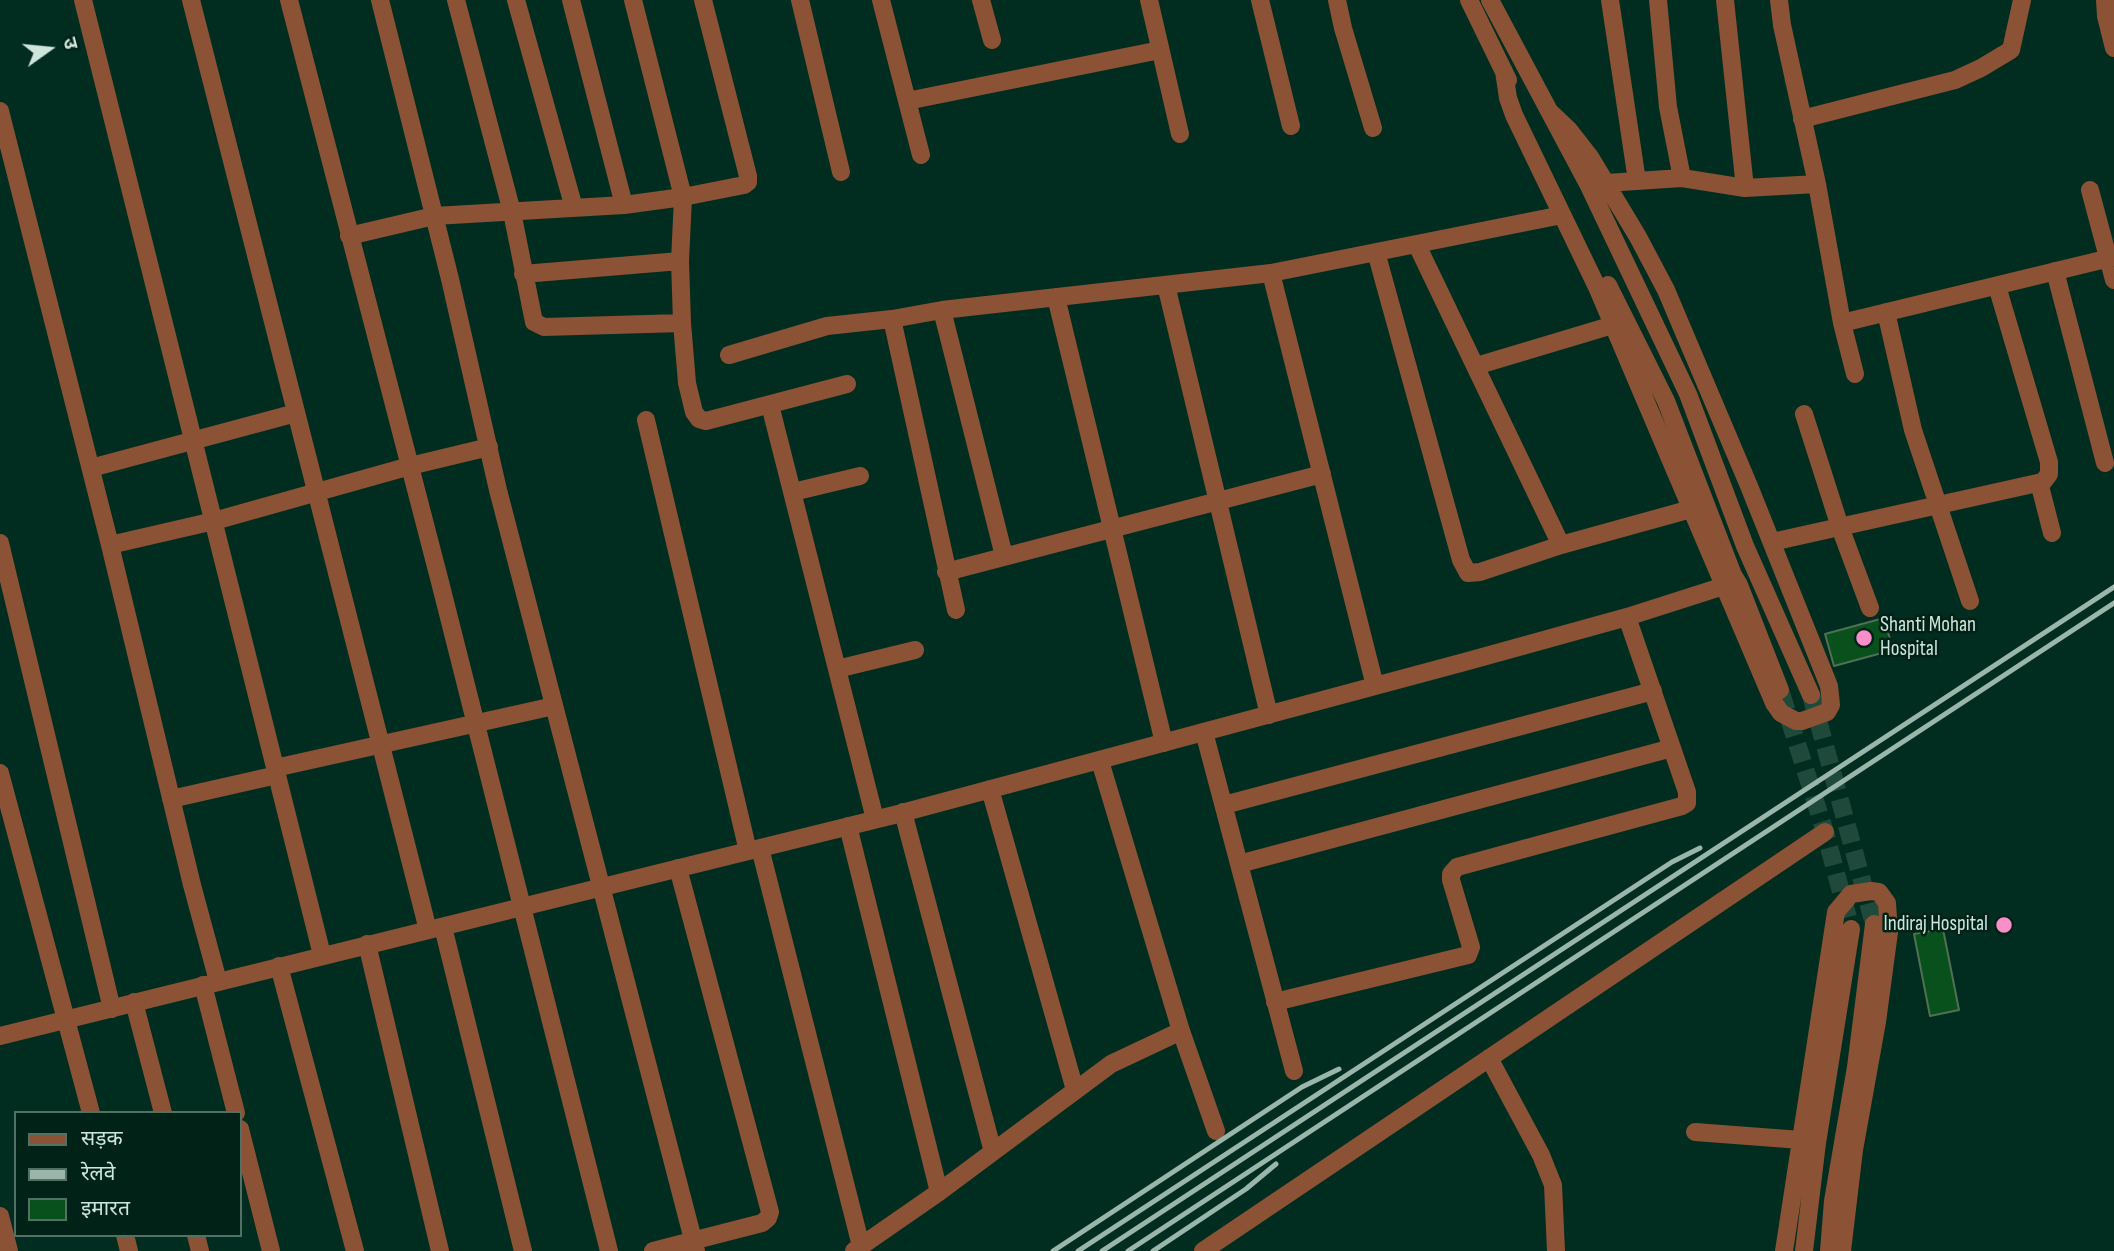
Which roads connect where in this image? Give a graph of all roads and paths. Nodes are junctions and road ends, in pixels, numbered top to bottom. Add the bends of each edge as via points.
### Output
1 (83, 0) edge
2 (191, 0) edge
3 (289, 0) edge
4 (380, 0) edge
5 (456, 0) edge
6 (516, 0) edge
7 (571, 0) edge
8 (633, 0) edge
9 (703, 0) edge
10 (800, 0) edge
11 (881, 0) edge
12 (981, 0) edge
13 (1149, 0) edge
14 (1260, 0) edge
15 (1337, 0) edge
16 (1469, 0) edge
17 (1490, 0) edge
18 (1611, 0) edge
19 (1658, 0) edge
20 (1724, 0) edge
21 (1779, 0) edge
22 (2022, 0) edge
23 (2105, 0) edge
24 (992, 40) dead end
25 (2114, 47) edge
26 (1160, 50) junction
27 (1504, 71) junction
28 (907, 101) junction
29 (0, 111) edge
30 (1549, 111) junction
31 (1802, 119) junction
32 (1291, 125) dead end
33 (1373, 128) dead end
34 (1180, 134) dead end
35 (921, 155) dead end
36 (841, 172) dead end
37 (1682, 178) junction
38 (1637, 181) junction
39 (1606, 183) junction
40 (1817, 184) junction
41 (1745, 187) junction
42 (2090, 190) dead end
43 (683, 197) junction
44 (624, 205) junction
45 (575, 208) junction
46 (512, 212) junction
47 (1562, 215) junction
48 (434, 216) junction
49 (349, 236) junction
50 (1417, 244) junction
51 (1376, 252) junction
52 (2112, 258) edge
53 (680, 261) junction
54 (2055, 271) junction
55 (1270, 273) junction
56 (523, 274) junction
57 (2114, 280) edge
58 (1166, 285) junction
59 (1997, 286) junction
60 (1056, 297) junction
61 (942, 310) junction
62 (1886, 312) junction
63 (892, 319) junction
64 (682, 323) junction
65 (1842, 323) junction
66 (1613, 326) junction
67 (729, 355) dead end
68 (1476, 366) junction
69 (1855, 374) dead end
70 (847, 384) dead end
71 (770, 405) junction
72 (296, 413) junction
73 (1804, 414) dead end
74 (646, 421) dead end
75 (194, 441) junction
76 (489, 447) junction
77 (2105, 463) dead end
78 (410, 466) junction
79 (91, 468) junction
80 (1322, 474) junction
81 (860, 476) dead end
82 (2042, 482) junction
83 (793, 492) junction
84 (317, 493) junction
85 (1217, 500) junction
86 (1938, 506) junction
87 (1691, 509) junction
88 (214, 521) junction
89 (1112, 527) junction
90 (1840, 527) junction
91 (2052, 533) dead end
92 (1772, 542) junction
93 (0, 543) edge
94 (110, 545) junction
95 (1561, 545) junction
96 (1004, 556) junction
97 (946, 572) junction
98 (1724, 586) junction
99 (1970, 601) dead end
100 (1870, 608) dead end
101 (956, 610) dead end
102 (1627, 617) junction
103 (915, 650) dead end
104 (837, 669) junction
105 (1375, 687) junction
106 (1653, 691) junction
107 (1782, 693) tunnel mouth
108 (1811, 695) tunnel mouth
109 (554, 706) junction
110 (1269, 715) junction
111 (476, 724) junction
112 (1204, 732) junction
113 (1164, 743) junction
114 (381, 745) junction
115 (1672, 748) junction
116 (1100, 761) junction
117 (276, 771) junction
118 (0, 773) edge
119 (990, 789) junction
120 (171, 799) junction
121 (1224, 805) junction
122 (903, 812) junction
123 (875, 819) junction
124 (848, 826) junction
125 (1825, 832) dead end
126 (754, 849) junction
127 (1239, 864) junction
128 (678, 868) junction
129 (601, 887) junction
130 (521, 906) junction
131 (1874, 924) tunnel mouth
132 (435, 929) junction
133 (1851, 929) tunnel mouth
134 (367, 944) junction
135 (322, 955) junction
136 (279, 966) junction
137 (210, 983) junction
138 (134, 1002) junction
139 (1275, 1002) junction
140 (112, 1009) junction
141 (66, 1021) junction
142 (1181, 1031) junction
143 (0, 1036) edge
144 (1489, 1058) junction
145 (1294, 1070) dead end
146 (1075, 1090) junction
147 (90, 1111) edge
148 (162, 1111) edge
149 (236, 1111) edge
150 (1216, 1131) dead end
151 (1695, 1132) dead end
152 (242, 1137) edge
153 (1801, 1140) junction
154 (993, 1152) junction
155 (939, 1192) junction
156 (0, 1216) edge
157 (695, 1246) edge
158 (858, 1249) edge
159 (9, 1251) edge
160 (271, 1251) edge
161 (355, 1251) edge
162 (440, 1251) edge
163 (523, 1251) edge
164 (609, 1251) edge
165 (653, 1251) edge
166 (1203, 1251) edge
167 (1556, 1251) edge
168 (1784, 1251) edge
169 (1804, 1251) edge
170 (1829, 1251) edge
171 (1842, 1251) edge

1 - 75 street
2 - 72 street
3 - 49 street
4 - 48 street
5 - 46 street
6 - 45 street
7 - 44 street
8 - 43 street
9 - 43 street via 748,182
10 - 36 street
11 - 28 street
12 - 24 street
13 - 26 street
14 - 32 street
15 - 33 street
16 - 27 street
17 - 30 street
18 - 38 street
19 - 37 street via 1668,107
20 - 41 street
21 - 31 street
22 - 31 street via 2011,50 1982,68 1955,80
23 - 25 street
26 - 28 street
26 - 34 street
27 - 47 street via 1514,115
27 - 107 street via 1666,401
28 - 35 street
29 - 79 street
30 - 39 street via 1580,144
30 - 108 street via 1688,394 1745,546
31 - 40 street
37 - 38 street
37 - 41 street
38 - 39 street
39 - 92 street via 1666,290
40 - 41 street
40 - 65 street
42 - 52 street
43 - 44 street
43 - 53 street
44 - 45 street
45 - 46 street
46 - 48 street
46 - 56 street
47 - 50 street
47 - 66 street
48 - 49 street
48 - 76 street
49 - 78 street
50 - 51 street
50 - 68 street
51 - 55 street
51 - 95 street via 1464,568 1474,573
52 - 54 street
52 - 57 street
53 - 56 street
53 - 64 street
54 - 59 street
54 - 77 street
55 - 58 street
55 - 80 street
56 - 64 street via 538,325
58 - 60 street
58 - 85 street
59 - 62 street
59 - 82 street via 2049,462 2049,474
60 - 61 street
60 - 89 street
61 - 63 street
61 - 96 street
62 - 65 street
62 - 86 street via 1913,430
63 - 67 street via 828,326
63 - 97 street
64 - 71 street via 687,383 699,419
65 - 69 street
66 - 68 street
66 - 87 street
68 - 95 street
70 - 71 street
71 - 83 street
72 - 75 street
72 - 84 street
73 - 90 street
74 - 126 street
75 - 79 street
75 - 88 street
76 - 78 street
76 - 109 street
78 - 84 street
78 - 111 street
79 - 94 street
80 - 85 street
80 - 105 street
81 - 83 street
82 - 86 street
82 - 91 street via 2040,492
83 - 104 street
84 - 88 street
84 - 114 street
85 - 89 street
85 - 110 street
86 - 90 street
86 - 99 street
87 - 95 street
87 - 98 street
88 - 94 street
88 - 117 street
89 - 96 street
89 - 113 street
90 - 92 street
90 - 100 street
92 - 98 street via 1829,685 1827,712 1802,721 1781,712
93 - 140 street
94 - 120 street
96 - 97 street
97 - 101 street
98 - 102 street
102 - 105 street
102 - 106 street
103 - 104 street
104 - 123 street
105 - 110 street
106 - 115 street
106 - 121 street
109 - 111 street
109 - 129 street
110 - 112 street
111 - 114 street
111 - 130 street
112 - 113 street
112 - 121 street
113 - 116 street
114 - 117 street
114 - 132 street
115 - 127 street
115 - 139 street via 1687,792 1687,803 1682,806 1453,869 1451,880 1471,947 1468,955
116 - 119 street
116 - 142 street
117 - 120 street
117 - 135 street
118 - 141 street
119 - 122 street
119 - 146 street
120 - 137 street
121 - 127 street
122 - 123 street
122 - 154 street
123 - 124 street
124 - 126 street
124 - 155 street
125 - 144 street
126 - 128 street
126 - 158 street
127 - 139 street
128 - 129 street
128 - 157 street via 770,1212 762,1223
129 - 130 street
129 - 157 street
130 - 132 street
130 - 164 street
131 - 170 street
132 - 134 street
132 - 163 street
133 - 169 street
134 - 135 street
134 - 162 street
135 - 136 street
136 - 137 street
136 - 161 street
137 - 138 street
137 - 149 street
138 - 140 street
138 - 148 street
139 - 145 street
140 - 141 street
141 - 143 street
141 - 147 street
142 - 146 street via 1120,1059
142 - 150 street
144 - 166 street
144 - 167 street via 1553,1185
146 - 154 street
151 - 153 street
152 - 160 street
153 - 168 street
153 - 171 street via 1836,912 1851,894 1879,892 1889,911 1889,932
154 - 155 street
155 - 158 street
156 - 159 street
157 - 165 street

